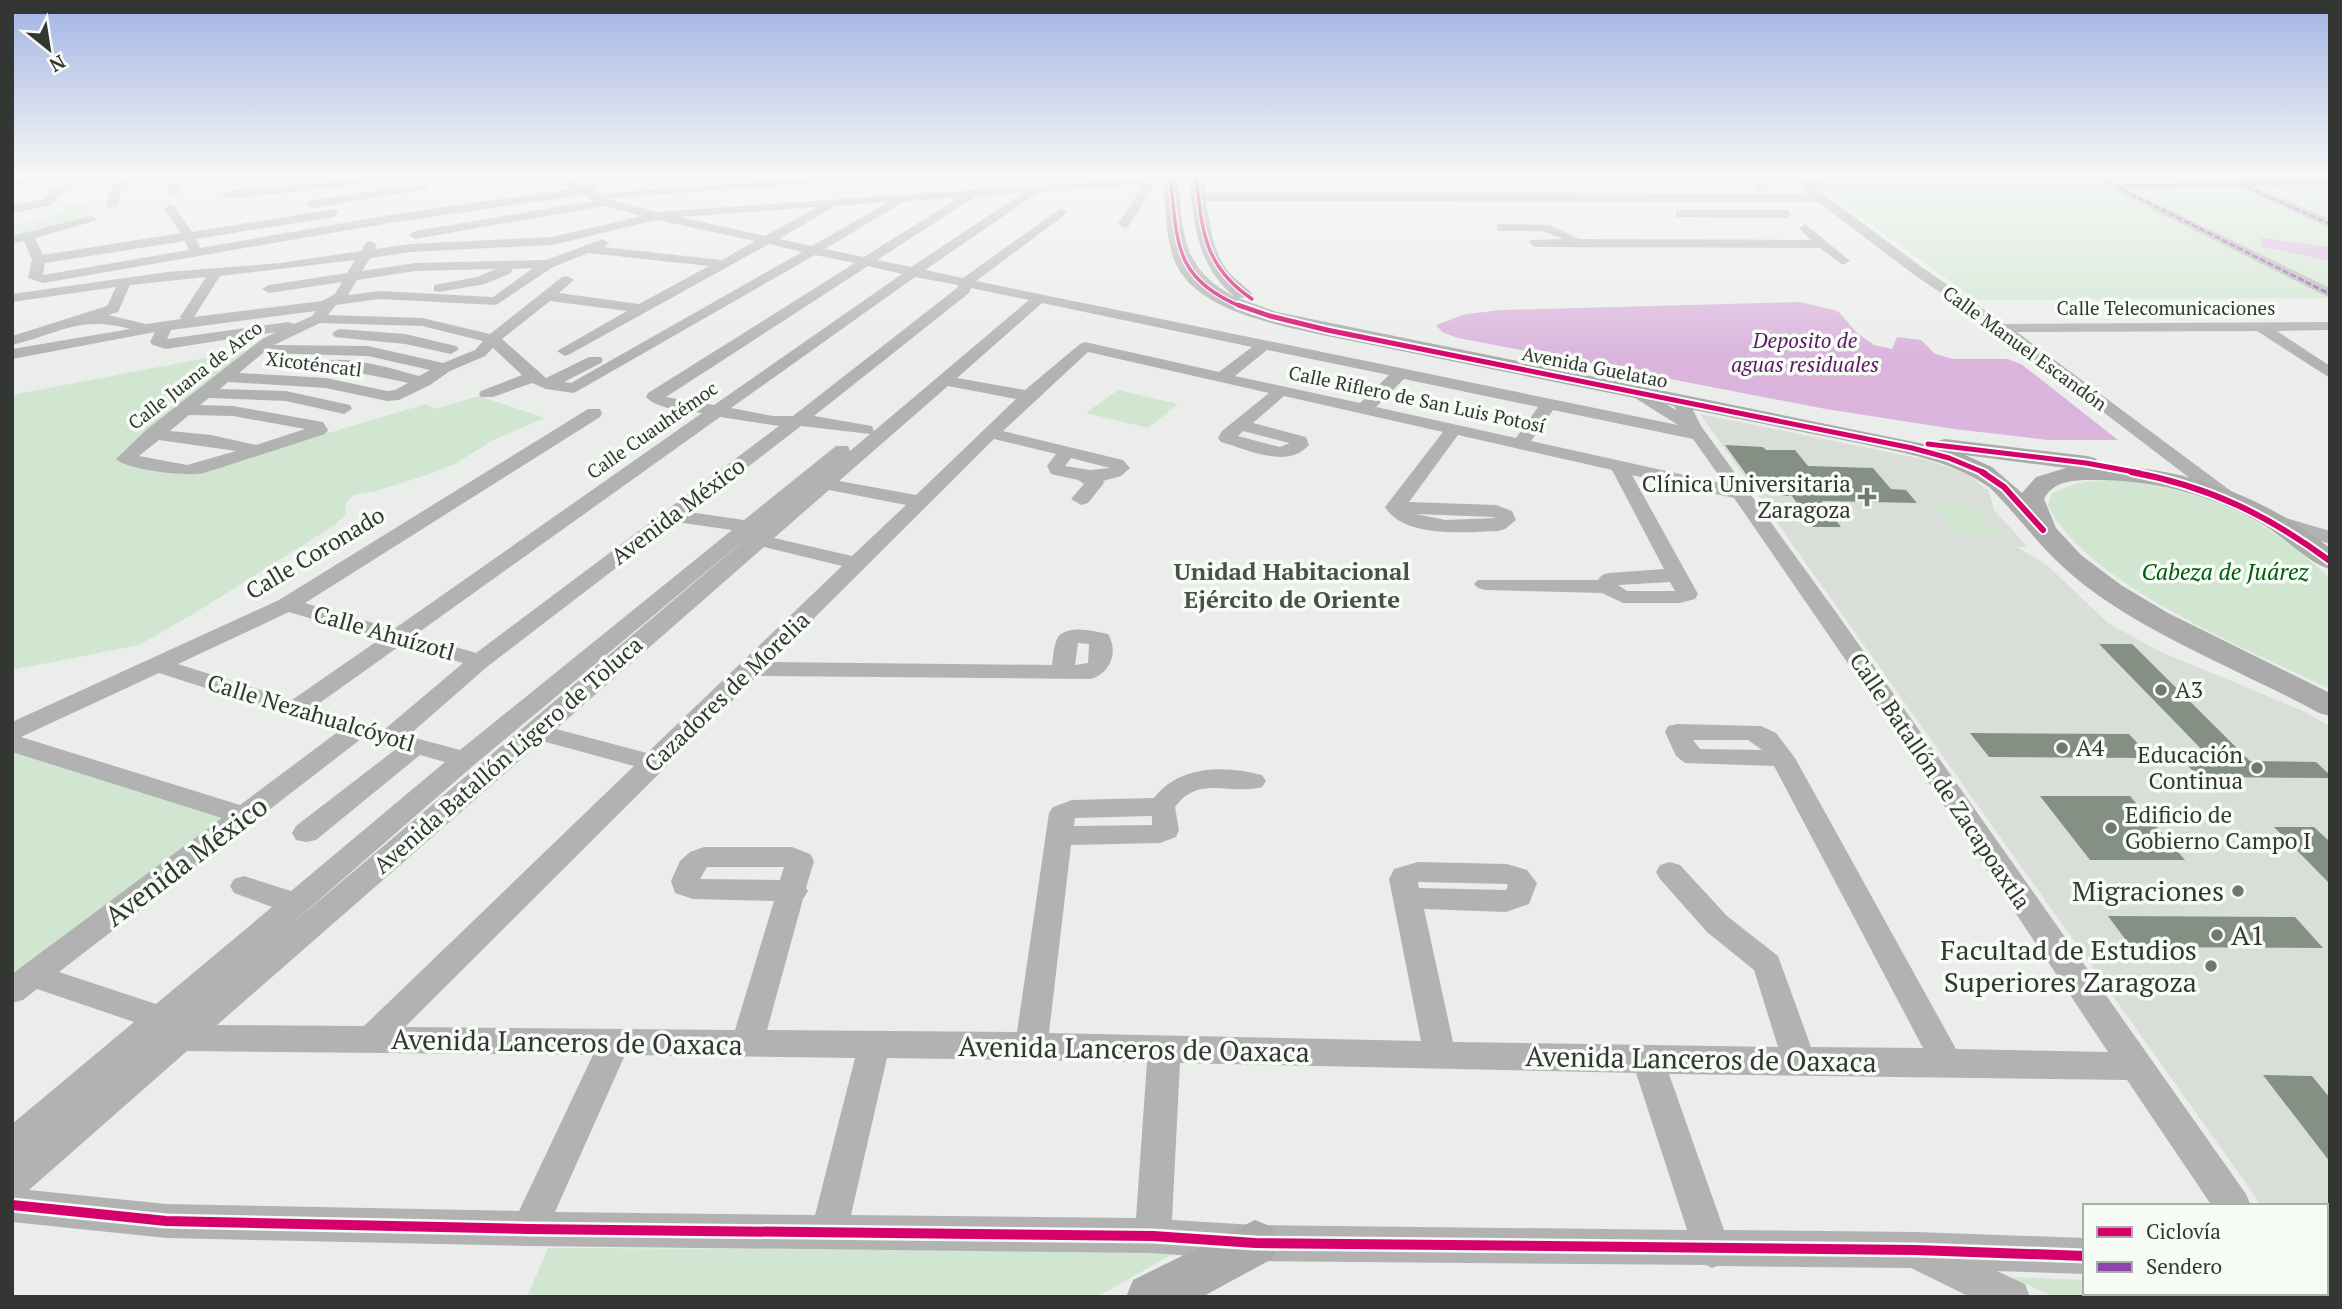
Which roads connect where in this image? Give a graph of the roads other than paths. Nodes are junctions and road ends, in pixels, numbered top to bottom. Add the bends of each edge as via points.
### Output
1 (28, 236) joint
2 (188, 236) edge
3 (189, 236) edge
4 (293, 236) edge
5 (377, 236) edge
6 (426, 236) edge
7 (593, 236) edge
8 (602, 236) edge
9 (750, 236) edge
10 (775, 236) edge
11 (841, 236) edge
12 (899, 236) edge
13 (966, 236) edge
14 (1028, 236) edge
15 (1176, 236) edge
16 (1206, 236) edge
17 (1568, 236) edge
18 (1697, 236) edge
19 (1815, 236) edge
20 (1872, 236) edge
21 (2213, 236) edge
22 (598, 238) junction
23 (12, 240) edge
24 (768, 240) junction
25 (114, 242) junction
26 (1535, 243) dead end
27 (1576, 243) junction
28 (1704, 244) junction
29 (1824, 244) junction
30 (370, 247) junction
31 (430, 247) junction
32 (586, 249) junction
33 (815, 251) junction
34 (196, 254) junction
35 (38, 260) junction
36 (863, 261) junction
37 (1843, 261) dead end
38 (513, 264) junction
39 (548, 264) junction
40 (725, 264) junction
41 (122, 266) junction
42 (415, 267) junction
43 (913, 272) junction
44 (215, 274) junction
45 (355, 274) junction
46 (152, 278) junction
47 (118, 283) junction
48 (965, 283) junction
49 (464, 285) junction
50 (513, 288) junction
51 (269, 289) dead end
52 (2330, 294) edge
53 (380, 295) junction
54 (1033, 295) junction
55 (547, 296) junction
56 (12, 298) edge
57 (39, 300) junction
58 (326, 309) junction
59 (642, 309) junction
60 (187, 317) dead end
61 (81, 318) junction
62 (64, 324) junction
63 (2330, 326) edge
64 (12, 327) edge
65 (2262, 327) junction
66 (164, 328) junction
67 (997, 328) junction
68 (2001, 328) junction
69 (1327, 330) junction
70 (296, 331) junction
71 (493, 339) junction
72 (12, 341) edge
73 (166, 344) junction
74 (1265, 344) junction
75 (1085, 347) joint
76 (258, 349) junction
77 (452, 349) dead end
78 (565, 351) dead end
79 (12, 354) edge
80 (244, 362) junction
81 (169, 363) dead end
82 (444, 368) junction
83 (2330, 373) edge
84 (1399, 374) junction
85 (226, 377) junction
86 (1222, 378) junction
87 (540, 381) junction
88 (946, 381) junction
89 (424, 382) junction
90 (1282, 391) junction
91 (1632, 391) junction
92 (206, 393) junction
93 (487, 394) dead end
94 (395, 396) joint
95 (1028, 396) junction
96 (1680, 400) junction
97 (1548, 404) junction
98 (344, 409) dead end
99 (1364, 409) junction
100 (183, 410) junction
101 (716, 411) junction
102 (594, 413) dead end
103 (799, 420) junction
104 (1240, 425) dead end
105 (1454, 429) junction
106 (866, 430) junction
107 (1696, 431) junction
108 (991, 433) junction
109 (152, 434) junction
110 (1858, 436) junction
111 (1521, 443) junction
112 (257, 450) junction
113 (1068, 452) junction
114 (1618, 465) junction
115 (2192, 470) junction
116 (1082, 474) junction
117 (2156, 478) junction
118 (825, 484) junction
119 (1740, 493) junction
120 (1081, 499) dead end
121 (2232, 501) junction
122 (922, 502) junction
123 (1395, 507) junction
124 (2259, 513) junction
125 (671, 515) junction
126 (2043, 530) junction
127 (754, 534) junction
128 (2330, 538) edge
129 (2330, 561) edge
130 (858, 564) junction
131 (1485, 584) dead end
132 (287, 605) junction
133 (397, 635) junction
134 (480, 661) junction
135 (157, 665) junction
136 (751, 670) junction
137 (1062, 672) dead end
138 (2330, 706) edge
139 (294, 710) junction
140 (358, 729) junction
141 (536, 731) junction
142 (12, 732) edge
143 (389, 739) junction
144 (12, 743) edge
145 (414, 747) junction
146 (1782, 758) dead end
147 (465, 759) junction
148 (652, 763) junction
149 (1253, 781) dead end
150 (246, 816) junction
151 (306, 834) dead end
152 (1670, 872) dead end
153 (244, 886) dead end
154 (793, 891) dead end
155 (1407, 898) dead end
156 (294, 903) junction
157 (22, 983) edge
158 (168, 1028) junction
159 (372, 1040) junction
160 (615, 1043) junction
161 (747, 1043) junction
162 (874, 1045) junction
163 (1031, 1046) junction
164 (1164, 1049) junction
165 (1437, 1055) junction
166 (1648, 1060) junction
167 (1801, 1060) junction
168 (1947, 1062) junction
169 (2135, 1066) junction
170 (12, 1145) edge
171 (12, 1182) edge
172 (2232, 1204) edge
173 (12, 1205) edge
174 (529, 1229) junction
175 (829, 1231) junction
176 (1153, 1236) junction
177 (1255, 1243) junction
178 (1712, 1250) junction
179 (1916, 1251) junction
180 (2083, 1256) edge
181 (1151, 1297) edge
182 (2011, 1297) edge

1 - 23 street
1 - 35 street
2 - 25 street
3 - 34 street
4 - 34 street
5 - 30 street
6 - 30 street
7 - 22 street
8 - 22 street
9 - 24 street
10 - 24 street
11 - 33 street
12 - 36 street
13 - 43 street, Calle Cuauhtémoc
14 - 48 street, Avenida México
15 - 69 main road, Avenida Guelatao via 1194,277 1268,316
16 - 69 main road, Avenida Guelatao via 1213,264 1226,281 1251,298
17 - 27 street
18 - 28 street
19 - 29 street
20 - 68 street, Calle Manuel Escandón
21 - 52 street
22 - 31 street
22 - 32 street
24 - 33 street
24 - 40 street
25 - 35 street
25 - 41 street
26 - 27 street
27 - 28 street
28 - 29 street
29 - 37 street
30 - 31 street
30 - 44 street via 280,267
30 - 45 street
30 - 46 street
31 - 42 street
32 - 39 street
32 - 40 street
33 - 36 street
33 - 87 street via 598,367 574,388
34 - 41 street
35 - 57 street
36 - 43 street
36 - 101 street via 654,397
38 - 39 street
38 - 42 street
38 - 49 street via 493,277
39 - 50 street
39 - 55 street via 553,267 549,275 572,280
40 - 59 street
41 - 57 street
42 - 45 street
43 - 48 street
43 - 101 street, Calle Cuauhtémoc
44 - 46 street
44 - 60 street
45 - 51 street
45 - 58 street
46 - 47 street
47 - 57 street
47 - 61 street via 114,308
48 - 54 street
48 - 103 street, Avenida México via 964,290
49 - 50 street
49 - 53 street
50 - 53 street, Calle Juana de Arco via 492,302
53 - 58 street, Calle Juana de Arco
54 - 67 street, Avenida Batallón Ligero de Toluca
54 - 74 street
55 - 59 street
55 - 71 street
56 - 57 street
57 - 62 street
57 - 64 street
58 - 66 street, Calle Juana de Arco via 224,317
58 - 70 street, Calle Juana de Arco
58 - 71 street via 422,322
58 - 73 street
59 - 78 street
61 - 62 street
61 - 66 street, Calle Juana de Arco
62 - 72 street
63 - 65 street, Calle Telecomunicaciones
65 - 68 street, Calle Telecomunicaciones
65 - 83 street
66 - 73 street via 158,342
66 - 79 street
67 - 88 street, Avenida Batallón Ligero de Toluca
67 - 106 street, Avenida Batallón Ligero de Toluca
68 - 115 street, Calle Manuel Escandón
69 - 91 main road, Avenida Guelatao
70 - 76 street, Calle Juana de Arco via 275,337
70 - 77 street via 405,339
71 - 82 street via 480,353
71 - 87 street
73 - 81 street
74 - 84 street
74 - 86 street
75 - 86 street, Calle Riflero de San Luis Potosí
75 - 95 street, Cazadores de Morelia
76 - 80 street, Calle Juana de Arco
76 - 82 street via 368,351
80 - 85 street, Calle Juana de Arco
80 - 89 street via 351,365
82 - 89 street
84 - 97 street
84 - 99 street
85 - 92 street, Calle Juana de Arco
85 - 94 street, Xicoténcatl via 326,383
86 - 90 street, Calle Riflero de San Luis Potosí
87 - 93 street
88 - 95 street
88 - 118 street, Avenida Batallón Ligero de Toluca
89 - 94 street
90 - 99 street, Calle Riflero de San Luis Potosí
90 - 104 street
91 - 96 main road, Avenida Guelatao
91 - 107 street, Calle Batallón de Zacapoaxtla
92 - 98 street via 286,396
92 - 100 street, Calle Juana de Arco
95 - 108 street, Cazadores de Morelia
96 - 107 street, Calle Batallón de Zacapoaxtla
96 - 110 main road, Avenida Guelatao
97 - 107 street
97 - 111 street
99 - 105 street, Calle Riflero de San Luis Potosí
100 - 109 street, Calle Juana de Arco
100 - 112 street via 251,414 319,430
101 - 103 street via 773,421
101 - 133 street, Calle Cuauhtémoc
102 - 132 street, Calle Coronado
103 - 106 street
103 - 125 street, Avenida México
105 - 111 street, Calle Riflero de San Luis Potosí
105 - 123 street
106 - 127 street, Avenida Batallón Ligero de Toluca
107 - 119 street, Calle Batallón de Zacapoaxtla
108 - 113 street
108 - 122 street, Cazadores de Morelia
109 - 112 street
109 - 112 street, Calle Juana de Arco via 125,459 194,470
110 - 117 main road, Avenida Guelatao via 2078,462
110 - 126 main road, Avenida Guelatao via 1973,467 2000,484
111 - 114 street, Calle Riflero de San Luis Potosí
113 - 116 street via 1055,468
113 - 116 street via 1121,468 1113,474
114 - 119 street, Calle Riflero de San Luis Potosí
114 - 131 street via 1687,591 1685,596 1623,597 1609,587
115 - 117 street via 2188,479
115 - 121 street, Calle Manuel Escandón
116 - 120 street via 1095,483
117 - 121 main road
117 - 126 main road via 2087,473 2044,482 2032,499
118 - 122 street
118 - 127 street, Avenida Batallón Ligero de Toluca
119 - 169 street, Calle Batallón de Zacapoaxtla
121 - 124 main road
122 - 130 street, Cazadores de Morelia
123 - 123 street via 1399,513 1439,526 1498,525 1507,518 1496,511
124 - 128 street
124 - 129 main road
125 - 127 street
125 - 134 street, Avenida México
126 - 138 main road, Avenida Guelatao via 2071,562 2142,610
127 - 130 street
127 - 141 street, Avenida Batallón Ligero de Toluca
127 - 147 street, Avenida Batallón Ligero de Toluca
130 - 136 street, Cazadores de Morelia
132 - 133 street, Calle Ahuízotl
132 - 135 street, Calle Coronado
133 - 134 street, Calle Ahuízotl
133 - 139 street, Calle Cuauhtémoc
134 - 143 street, Avenida México
135 - 139 street, Calle Nezahualcóyotl
135 - 142 street, Calle Coronado
136 - 137 street
136 - 148 street, Cazadores de Morelia
139 - 140 street, Calle Nezahualcóyotl
140 - 143 street, Calle Nezahualcóyotl
140 - 150 street, Avenida México
141 - 148 street
141 - 158 street, Avenida Batallón Ligero de Toluca
143 - 145 street, Calle Nezahualcóyotl
144 - 150 street
145 - 147 street, Calle Nezahualcóyotl
145 - 151 street
146 - 168 street
147 - 156 street, Avenida Batallón Ligero de Toluca
148 - 159 street, Cazadores de Morelia
149 - 163 street via 1192,781 1179,785 1162,807 1068,810 1060,816
150 - 157 street, Avenida México
152 - 167 street via 1717,924 1767,964
153 - 156 street
154 - 161 street
155 - 165 street
156 - 158 street, Avenida Batallón Ligero de Toluca
157 - 158 street via 87,992
158 - 159 street, Avenida Lanceros de Oaxaca
158 - 170 street, Avenida Lanceros de Oaxaca via 132,1041
158 - 171 street, Avenida Batallón Ligero de Toluca
159 - 160 street, Avenida Lanceros de Oaxaca
160 - 161 street, Avenida Lanceros de Oaxaca
160 - 174 street
161 - 162 street, Avenida Lanceros de Oaxaca
162 - 163 street, Avenida Lanceros de Oaxaca
162 - 175 street
163 - 164 street, Avenida Lanceros de Oaxaca
164 - 165 street, Avenida Lanceros de Oaxaca
164 - 176 street
165 - 166 street, Avenida Lanceros de Oaxaca
166 - 167 street, Avenida Lanceros de Oaxaca
166 - 178 street
167 - 168 street, Avenida Lanceros de Oaxaca
168 - 169 street, Avenida Lanceros de Oaxaca
169 - 172 street, Calle Batallón de Zacapoaxtla
173 - 174 street via 166,1221
174 - 175 street
175 - 176 street
176 - 177 street
177 - 178 street
177 - 181 main road
178 - 179 street
179 - 180 street
179 - 182 street

